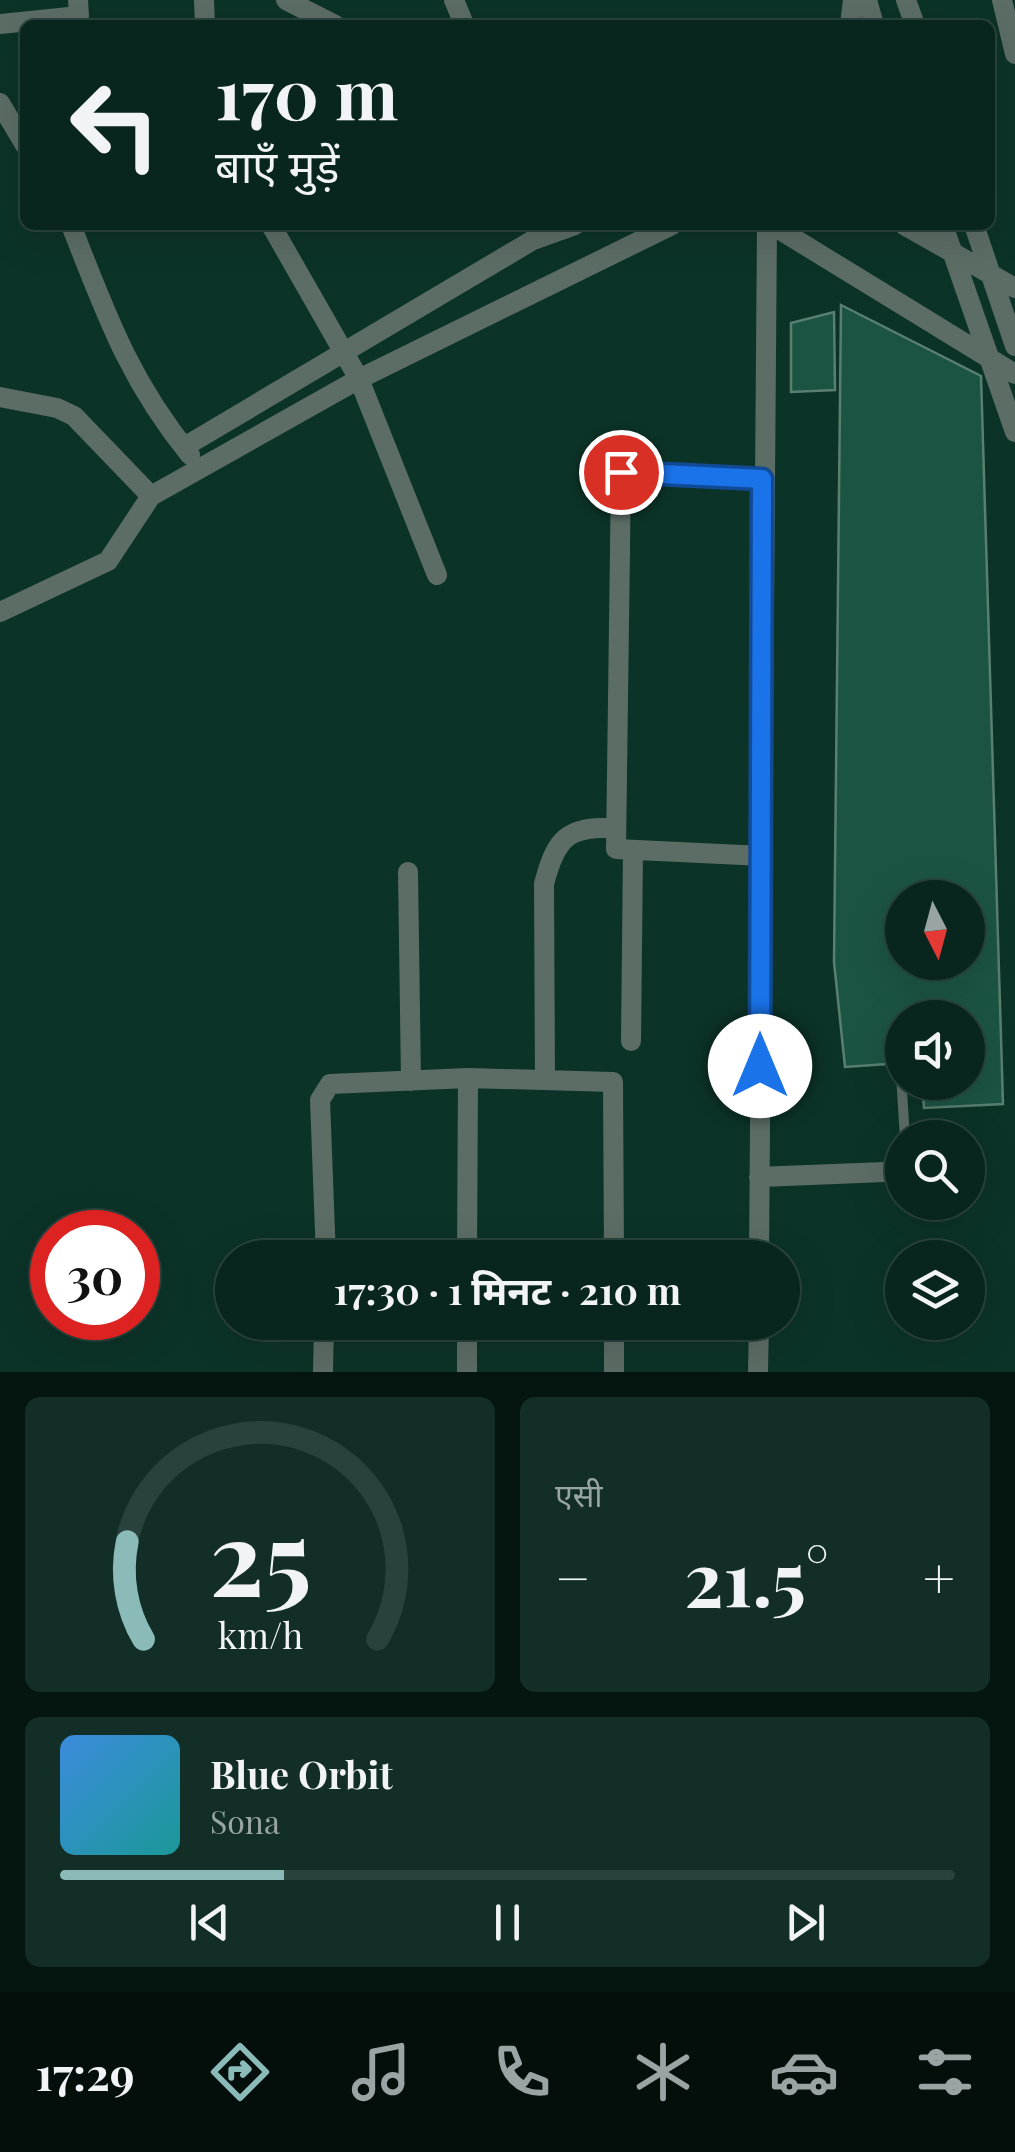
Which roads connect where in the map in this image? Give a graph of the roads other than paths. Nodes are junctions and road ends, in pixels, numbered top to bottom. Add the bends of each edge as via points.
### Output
1 (78, 0) edge
2 (286, 0) edge
3 (1002, 0) edge
4 (40, 20) edge
5 (325, 20) edge
6 (1015, 54) edge
7 (0, 103) edge
8 (20, 137) edge
9 (73, 230) edge
10 (273, 230) edge
11 (662, 230) edge
12 (769, 230) edge
13 (777, 230) edge
14 (913, 230) edge
15 (944, 230) edge
16 (976, 230) edge
17 (528, 232) edge
18 (950, 252) junction
19 (989, 271) junction
20 (1015, 288) edge
21 (1015, 346) edge
22 (342, 356) junction
23 (990, 360) junction
24 (1015, 374) edge
25 (359, 379) junction
26 (0, 397) edge
27 (1015, 432) edge
28 (184, 448) junction
29 (201, 468) junction
30 (762, 479) junction
31 (152, 496) junction
32 (437, 575) dead end
33 (0, 612) edge
34 (616, 828) junction
35 (632, 850) junction
36 (763, 856) junction
37 (408, 872) dead end
38 (632, 1042) dead end
39 (468, 1078) junction
40 (411, 1080) junction
41 (546, 1080) junction
42 (885, 1170) edge
43 (760, 1177) junction
44 (325, 1240) edge
45 (467, 1240) edge
46 (614, 1240) edge
47 (759, 1240) edge
48 (324, 1340) edge
49 (467, 1340) edge
50 (614, 1340) edge
51 (759, 1340) edge
52 (323, 1372) edge
53 (467, 1372) edge
54 (614, 1372) edge
55 (758, 1372) edge

1 - 4 street via 79,16
2 - 5 street
3 - 6 street
7 - 8 street
9 - 28 street via 120,351
10 - 22 street
11 - 25 street
12 - 30 street
13 - 23 street
14 - 18 street
15 - 18 street
16 - 19 street
17 - 22 street
18 - 19 street
18 - 23 street
19 - 20 street
19 - 21 street
22 - 25 street
22 - 28 street
23 - 24 street
23 - 27 street
25 - 29 street
25 - 32 street
26 - 31 street via 74,416
28 - 29 street
29 - 31 street
30 - 34 street via 621,472
30 - 36 street
31 - 33 street via 108,560
34 - 35 street via 616,850
34 - 41 street via 587,827 563,837 549,863
35 - 36 street
35 - 38 street
36 - 43 street
37 - 40 street
39 - 40 street
39 - 41 street
39 - 45 street
40 - 44 street via 330,1084 320,1100
41 - 46 street via 614,1082
42 - 43 street
43 - 47 street
48 - 52 street
49 - 53 street
50 - 54 street
51 - 55 street

